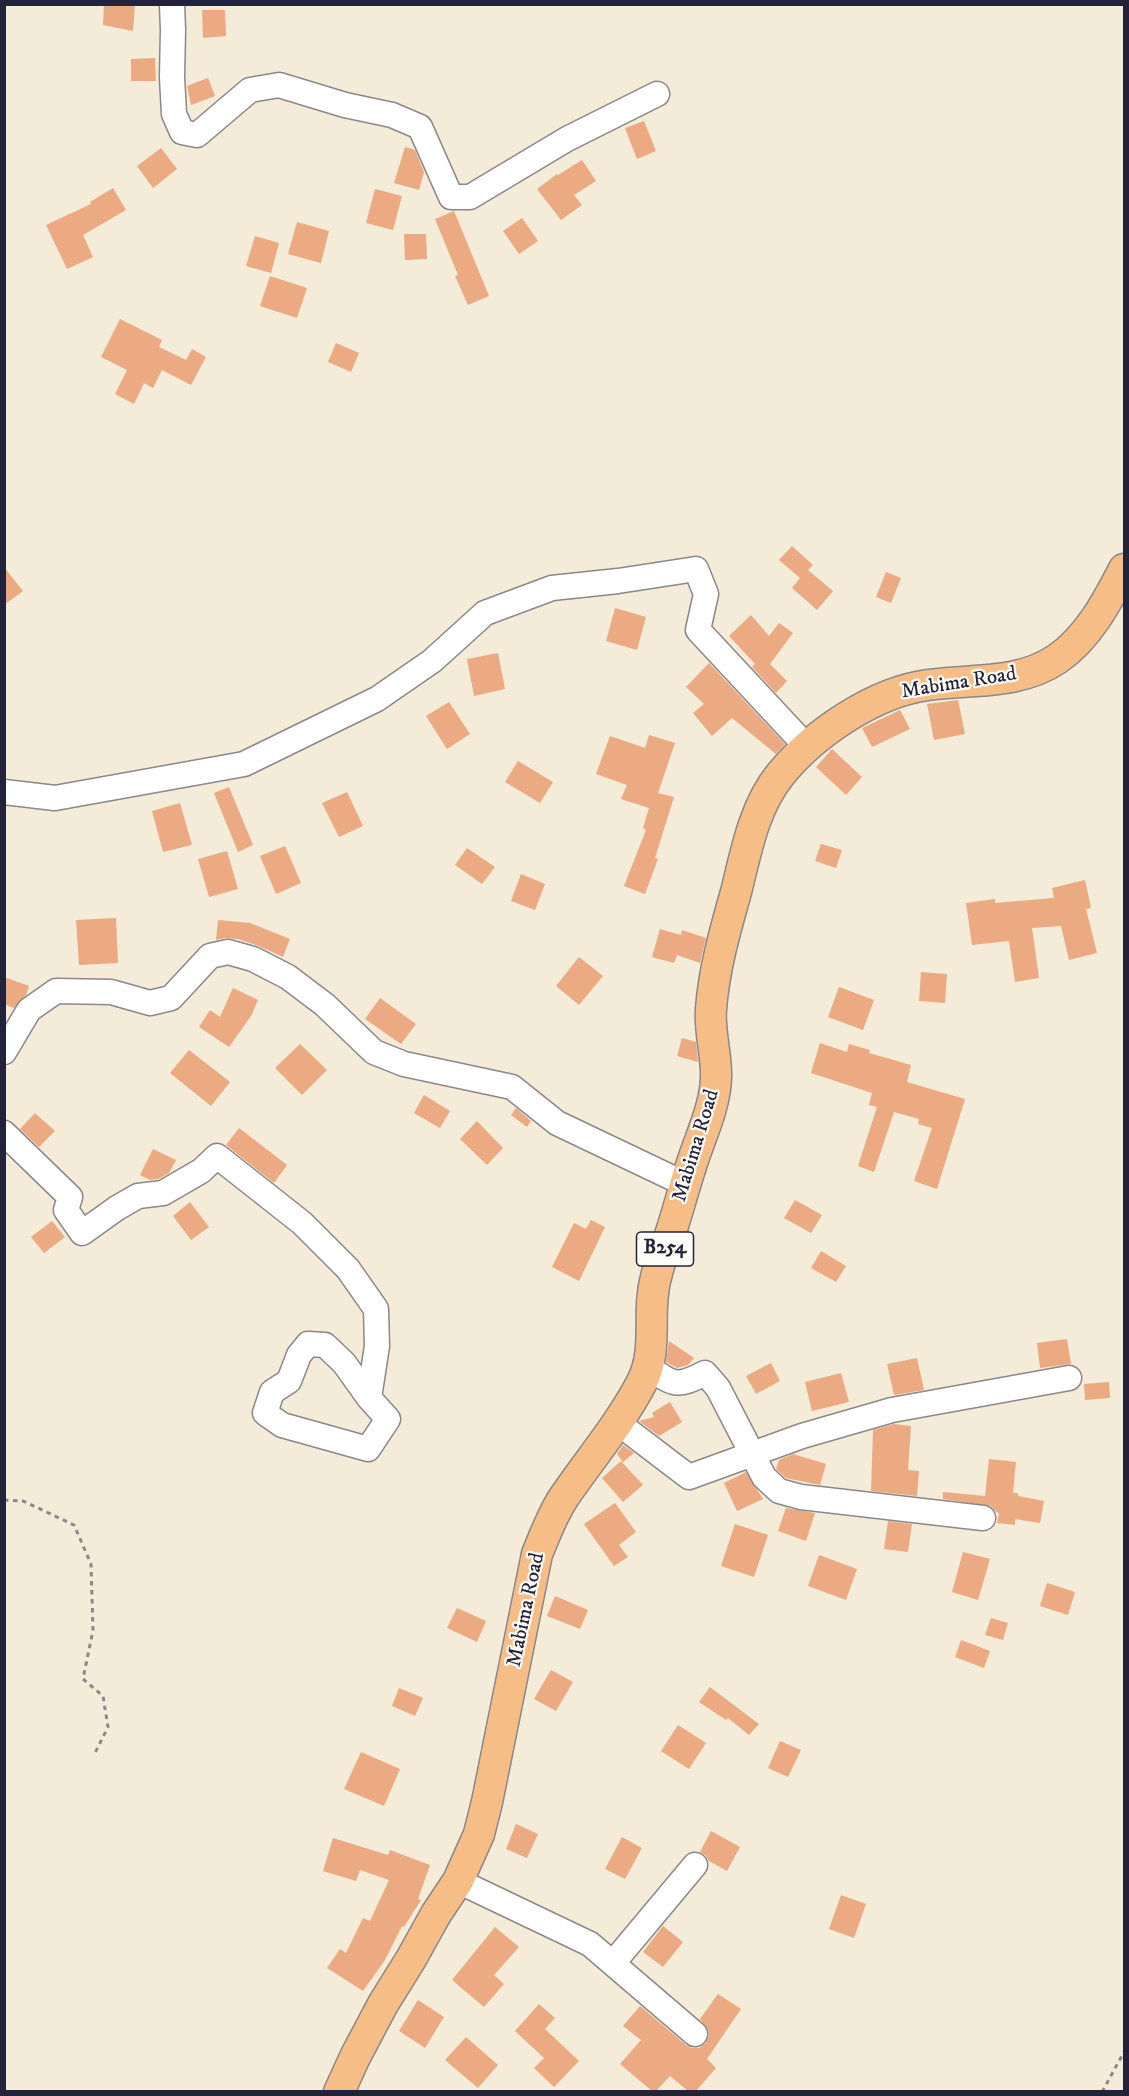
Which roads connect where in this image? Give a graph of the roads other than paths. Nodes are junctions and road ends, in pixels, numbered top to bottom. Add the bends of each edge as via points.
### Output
1 (172, 4) edge
2 (657, 94) dead end
3 (1125, 569) edge
4 (806, 746) junction
5 (4, 792) edge
6 (4, 1052) edge
7 (4, 1133) edge
8 (686, 1184) junction
9 (648, 1367) junction
10 (1069, 1378) dead end
11 (369, 1398) junction
12 (618, 1423) junction
13 (752, 1454) junction
14 (983, 1518) dead end
15 (695, 1865) dead end
16 (458, 1881) junction
17 (613, 1963) junction
18 (695, 2034) dead end
19 (339, 2091) edge

1 - 2 street via 174,114 182,132 197,135 250,90 279,85 392,115 420,127 451,197 470,196 567,139
3 - 4 main road, Mabima Road / B254 via 1090,627 1074,647 1055,661 1013,677 902,690 856,712
4 - 5 street via 698,630 706,594 696,569 552,588 485,614 432,661 377,699 244,764 56,798
4 - 8 main road, Mabima Road / B254 via 766,797 739,878 717,962 710,1012 717,1078
6 - 8 street via 30,1010 56,991 111,992 150,1003 171,998 210,956 228,952 253,959 288,977 325,1005 374,1052 404,1064 512,1088 557,1123
7 - 11 street via 70,1197 66,1210 82,1233 138,1196 163,1193 201,1171 217,1156 302,1223 348,1269 376,1309 377,1346
8 - 9 main road, Mabima Road / B254 via 655,1278
9 - 12 main road, Mabima Road / B254
9 - 13 street via 671,1383 687,1382 705,1373 718,1388
10 - 13 street via 892,1410
11 - 11 street via 344,1363 325,1345 308,1344 289,1381 272,1392 265,1413 282,1425 368,1449 388,1419
12 - 13 street via 689,1477
12 - 16 main road, Mabima Road / B254 via 563,1499 537,1554 488,1802
13 - 14 street via 764,1477 779,1491 801,1497
15 - 17 street
16 - 17 street via 590,1944
16 - 19 main road, Mabima Road / B254 via 383,2004
17 - 18 street

